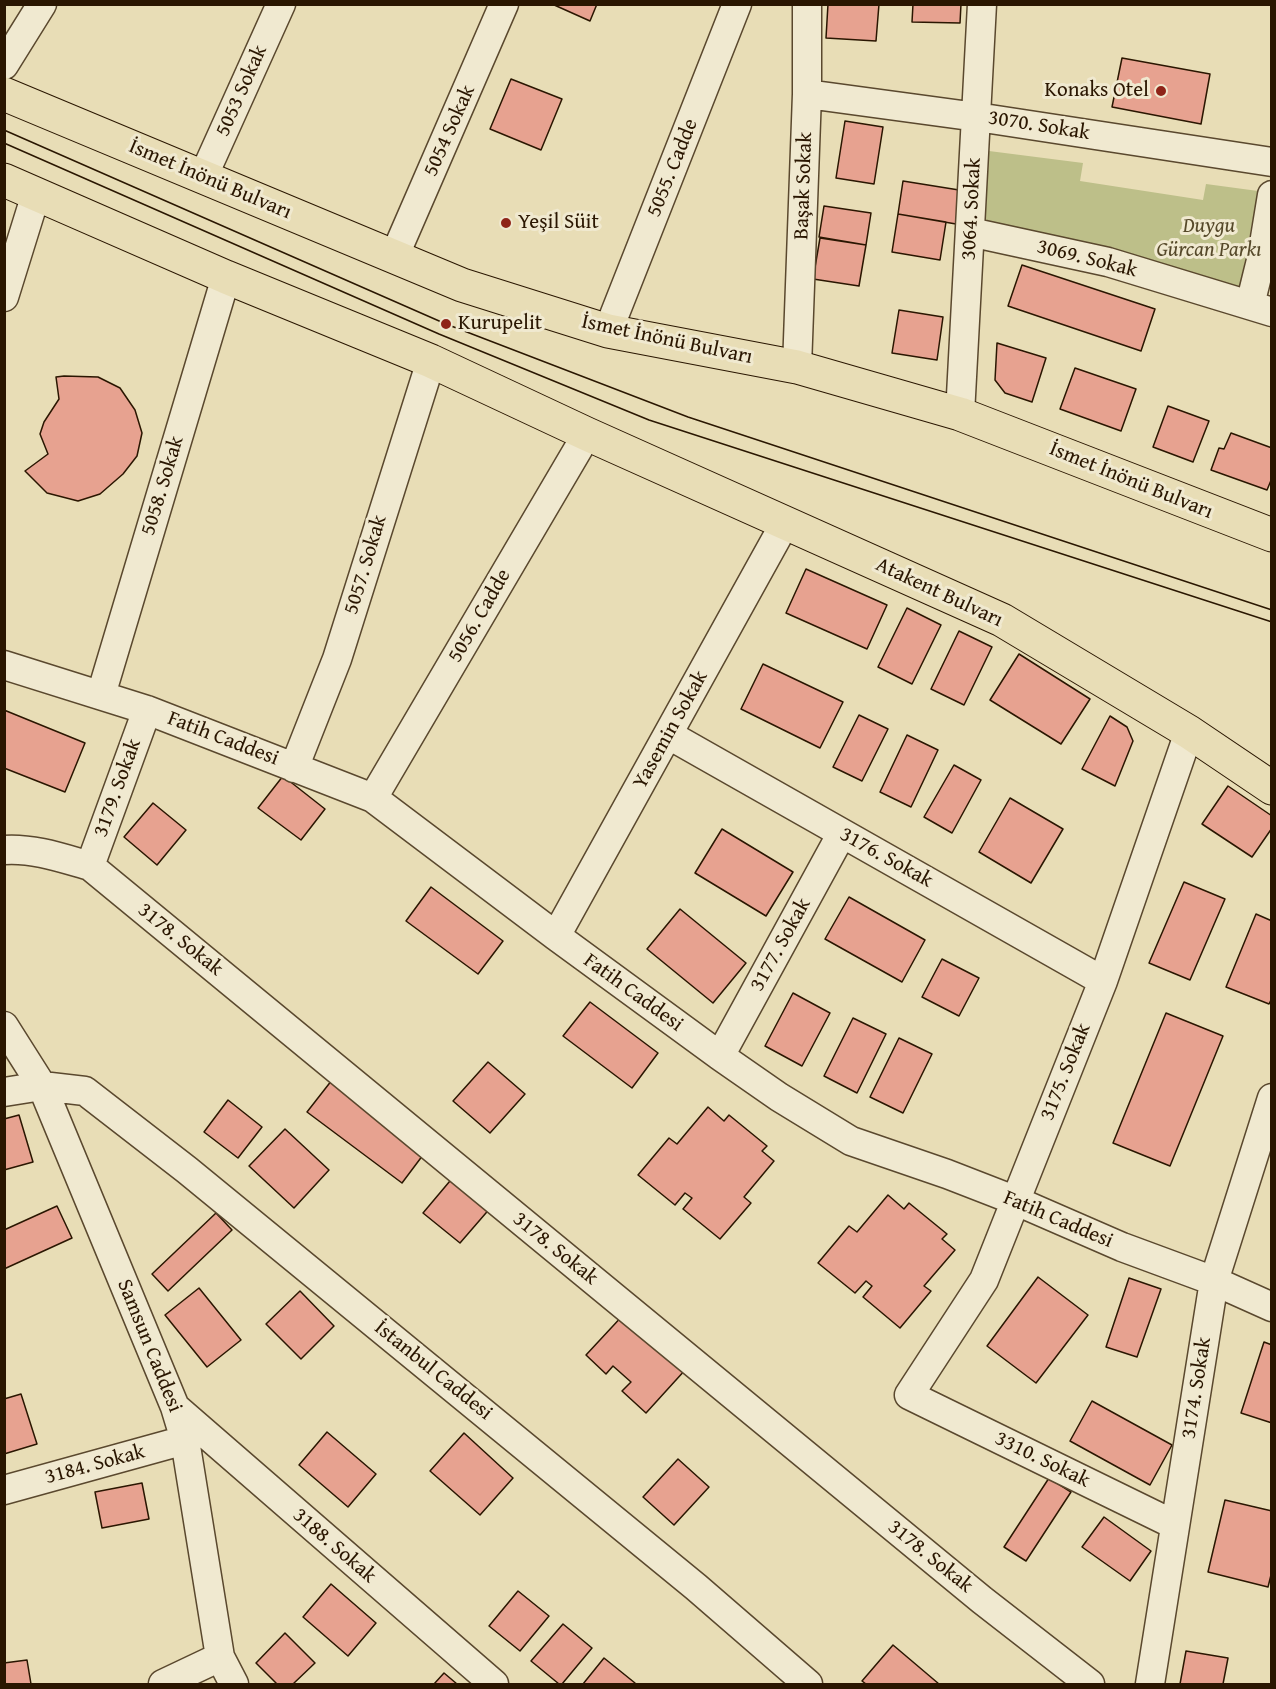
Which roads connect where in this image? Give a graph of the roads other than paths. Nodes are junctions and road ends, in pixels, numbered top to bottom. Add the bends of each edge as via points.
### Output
1 (42, 4) edge
2 (281, 4) edge
3 (504, 4) edge
4 (737, 4) edge
5 (807, 4) edge
6 (982, 4) edge
7 (4, 65) edge
8 (4, 94) edge
9 (807, 94) junction
10 (977, 117) junction
11 (1272, 162) edge
12 (203, 177) junction
13 (4, 180) edge
14 (36, 194) junction
15 (1272, 195) edge
16 (970, 232) junction
17 (394, 257) junction
18 (226, 277) junction
19 (4, 297) edge
20 (1261, 309) edge
21 (608, 331) junction
22 (431, 360) junction
23 (797, 367) junction
24 (960, 414) junction
25 (586, 434) junction
26 (785, 523) junction
27 (1272, 535) edge
28 (4, 665) edge
29 (101, 695) junction
30 (147, 710) junction
31 (1189, 732) junction
32 (669, 735) junction
33 (294, 768) junction
34 (1272, 788) edge
35 (373, 798) junction
36 (842, 833) junction
37 (4, 850) edge
38 (90, 866) junction
39 (556, 936) junction
40 (1103, 981) junction
41 (4, 1026) edge
42 (720, 1056) junction
43 (42, 1086) junction
44 (4, 1092) edge
45 (1272, 1098) edge
46 (1014, 1200) junction
47 (1214, 1281) junction
48 (1272, 1308) edge
49 (909, 1395) joint
50 (175, 1407) junction
51 (185, 1440) junction
52 (4, 1490) edge
53 (1175, 1525) junction
54 (220, 1657) junction
55 (163, 1684) edge
56 (234, 1684) edge
57 (494, 1684) edge
58 (808, 1684) edge
59 (1090, 1684) edge
60 (1150, 1684) edge

1 - 7 street
2 - 12 street, 5053 Sokak
3 - 17 street, 5054 Sokak
4 - 21 street, 5055. Cadde
5 - 9 street, Başak Sokak
6 - 10 street, 3064. Sokak
8 - 12 main road, İsmet İnönü Bulvarı
9 - 10 street, 3070. Sokak
9 - 23 street, Başak Sokak
10 - 11 street, 3070. Sokak
10 - 16 street, 3064. Sokak
12 - 17 main road, İsmet İnönü Bulvarı
13 - 14 main road
14 - 18 main road
14 - 19 street
15 - 20 street via 1262,256
16 - 20 street, 3069. Sokak via 1108,262
16 - 24 street, 3064. Sokak
17 - 21 main road, İsmet İnönü Bulvarı via 462,285
18 - 22 main road
18 - 29 street, 5058. Sokak
21 - 23 main road, İsmet İnönü Bulvarı
22 - 25 main road
22 - 33 street, 5057. Sokak via 337,659
23 - 24 main road, İsmet İnönü Bulvarı
24 - 27 main road, İsmet İnönü Bulvarı
25 - 26 main road, Atakent Bulvarı
25 - 35 street, 5056. Cadde
26 - 31 main road, Atakent Bulvarı via 1002,620
26 - 32 street, Yasemin Sokak
28 - 29 street, Fatih Caddesi
29 - 30 street, Fatih Caddesi
30 - 33 street, Fatih Caddesi
30 - 38 street, 3179. Sokak
31 - 34 main road, Atakent Bulvarı
31 - 40 street, 3175. Sokak
32 - 36 street, 3176. Sokak
32 - 39 street, Yasemin Sokak
33 - 35 street, Fatih Caddesi
35 - 39 street, Fatih Caddesi
36 - 40 street, 3176. Sokak
36 - 42 street, 3177. Sokak
37 - 38 street, 3178. Sokak via 22,849
38 - 59 street, 3178. Sokak via 982,1600
39 - 42 street, Fatih Caddesi
40 - 46 street, 3175. Sokak
41 - 43 street, Samsun Caddesi
42 - 46 street, Fatih Caddesi via 850,1141
43 - 44 street, İstanbul Caddesi
43 - 50 street, Samsun Caddesi
43 - 58 street, İstanbul Caddesi via 86,1090 696,1587
45 - 47 street, 3174. Sokak
46 - 47 street, Fatih Caddesi via 1122,1248
46 - 49 street, 3175. Sokak via 984,1280
47 - 48 street, Fatih Caddesi
47 - 53 street, 3174. Sokak
49 - 53 street, 3310. Sokak
50 - 51 street, Samsun Caddesi
50 - 57 street, 3188. Sokak
51 - 52 street, 3184. Sokak
51 - 54 street, Samsun Caddesi
53 - 60 street, 3174. Sokak
54 - 55 street
54 - 56 street, Samsun Caddesi

